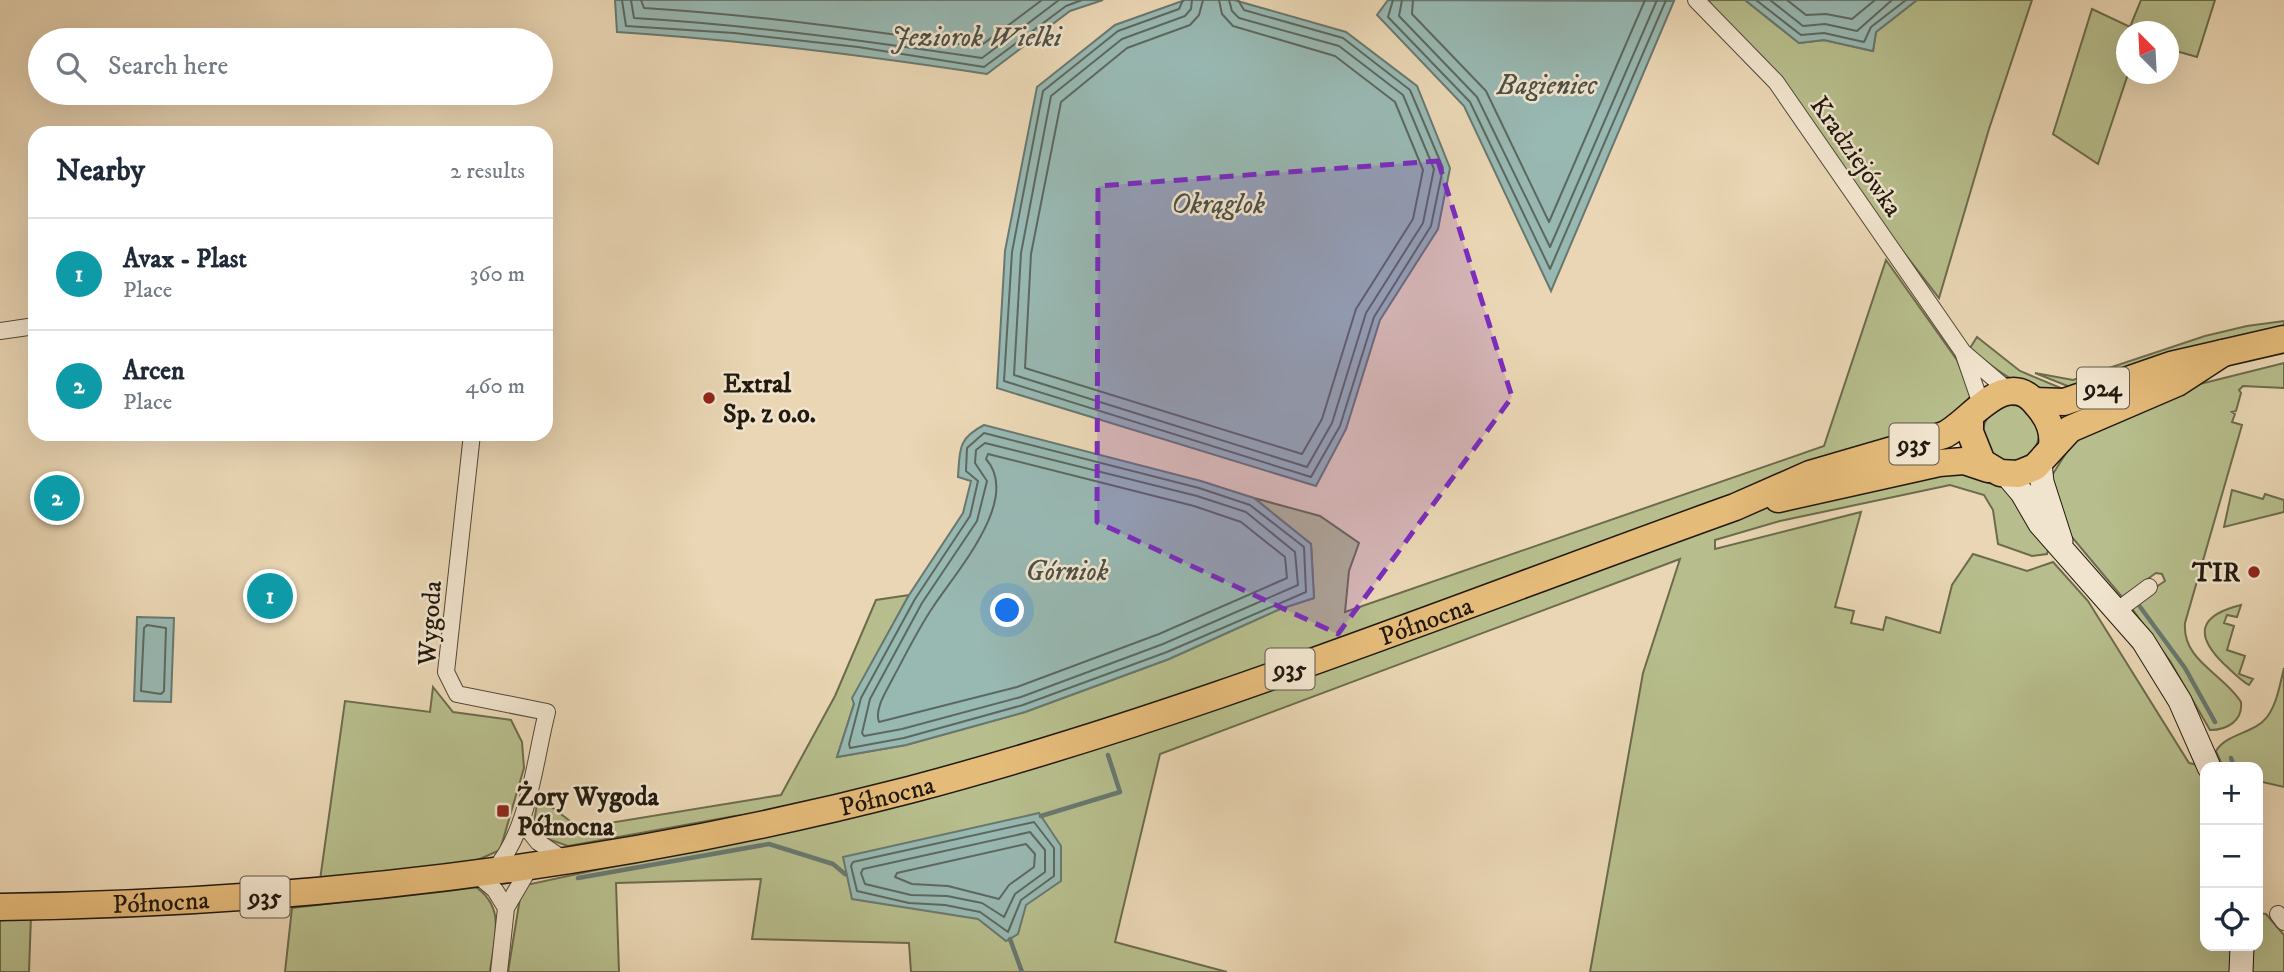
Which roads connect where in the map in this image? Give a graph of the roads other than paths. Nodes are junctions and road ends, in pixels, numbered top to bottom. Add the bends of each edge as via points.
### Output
1 (1696, 0) edge
2 (28, 327) edge
3 (0, 331) edge
4 (2284, 340) edge
5 (1963, 352) junction
6 (2223, 353) junction
7 (2023, 397) junction
8 (1975, 411) junction
9 (471, 441) edge
10 (2046, 454) junction
11 (1997, 472) junction
12 (1735, 507) junction
13 (2063, 547) junction
14 (2149, 587) dead end
15 (2118, 610) junction
16 (2208, 762) edge
17 (522, 822) junction
18 (566, 861) junction
19 (530, 867) junction
20 (484, 873) junction
21 (0, 908) edge
22 (506, 908) junction
23 (2242, 951) edge
24 (499, 972) edge
25 (2241, 972) edge

1 - 5 street, Kradziejówka via 1776,82
2 - 3 street
4 - 6 main road, 924
5 - 7 street, Kradziejówka
5 - 8 street, Kradziejówka
6 - 7 main road, 924 via 2171,365 2064,402
6 - 10 main road, 924 via 2177,383 2077,425
7 - 8 main road, 924 via 1999,394
7 - 10 main road, 924 via 2049,424
8 - 11 main road, 924 via 1972,442
8 - 12 main road, Północna / 935 via 1944,435 1810,474
9 - 17 street, Wygoda via 446,672 457,694 547,712
10 - 11 main road, 924 via 2024,472
10 - 13 main road, 924 via 2045,491
11 - 12 main road, Północna / 935 via 1964,461 1939,463
11 - 13 main road, 924 via 2022,492 2040,524
12 - 18 main road, Północna / 935 via 1100,735 825,810
13 - 15 main road, 924
14 - 15 street
15 - 16 main road, 924 via 2143,640 2180,701
17 - 18 street via 538,842
17 - 20 street, Wygoda via 512,845
18 - 19 main road, Północna / 935
19 - 20 main road, Północna / 935
19 - 22 street
20 - 21 main road, Północna / 935 via 269,896
20 - 22 street
22 - 24 street
23 - 25 main road

